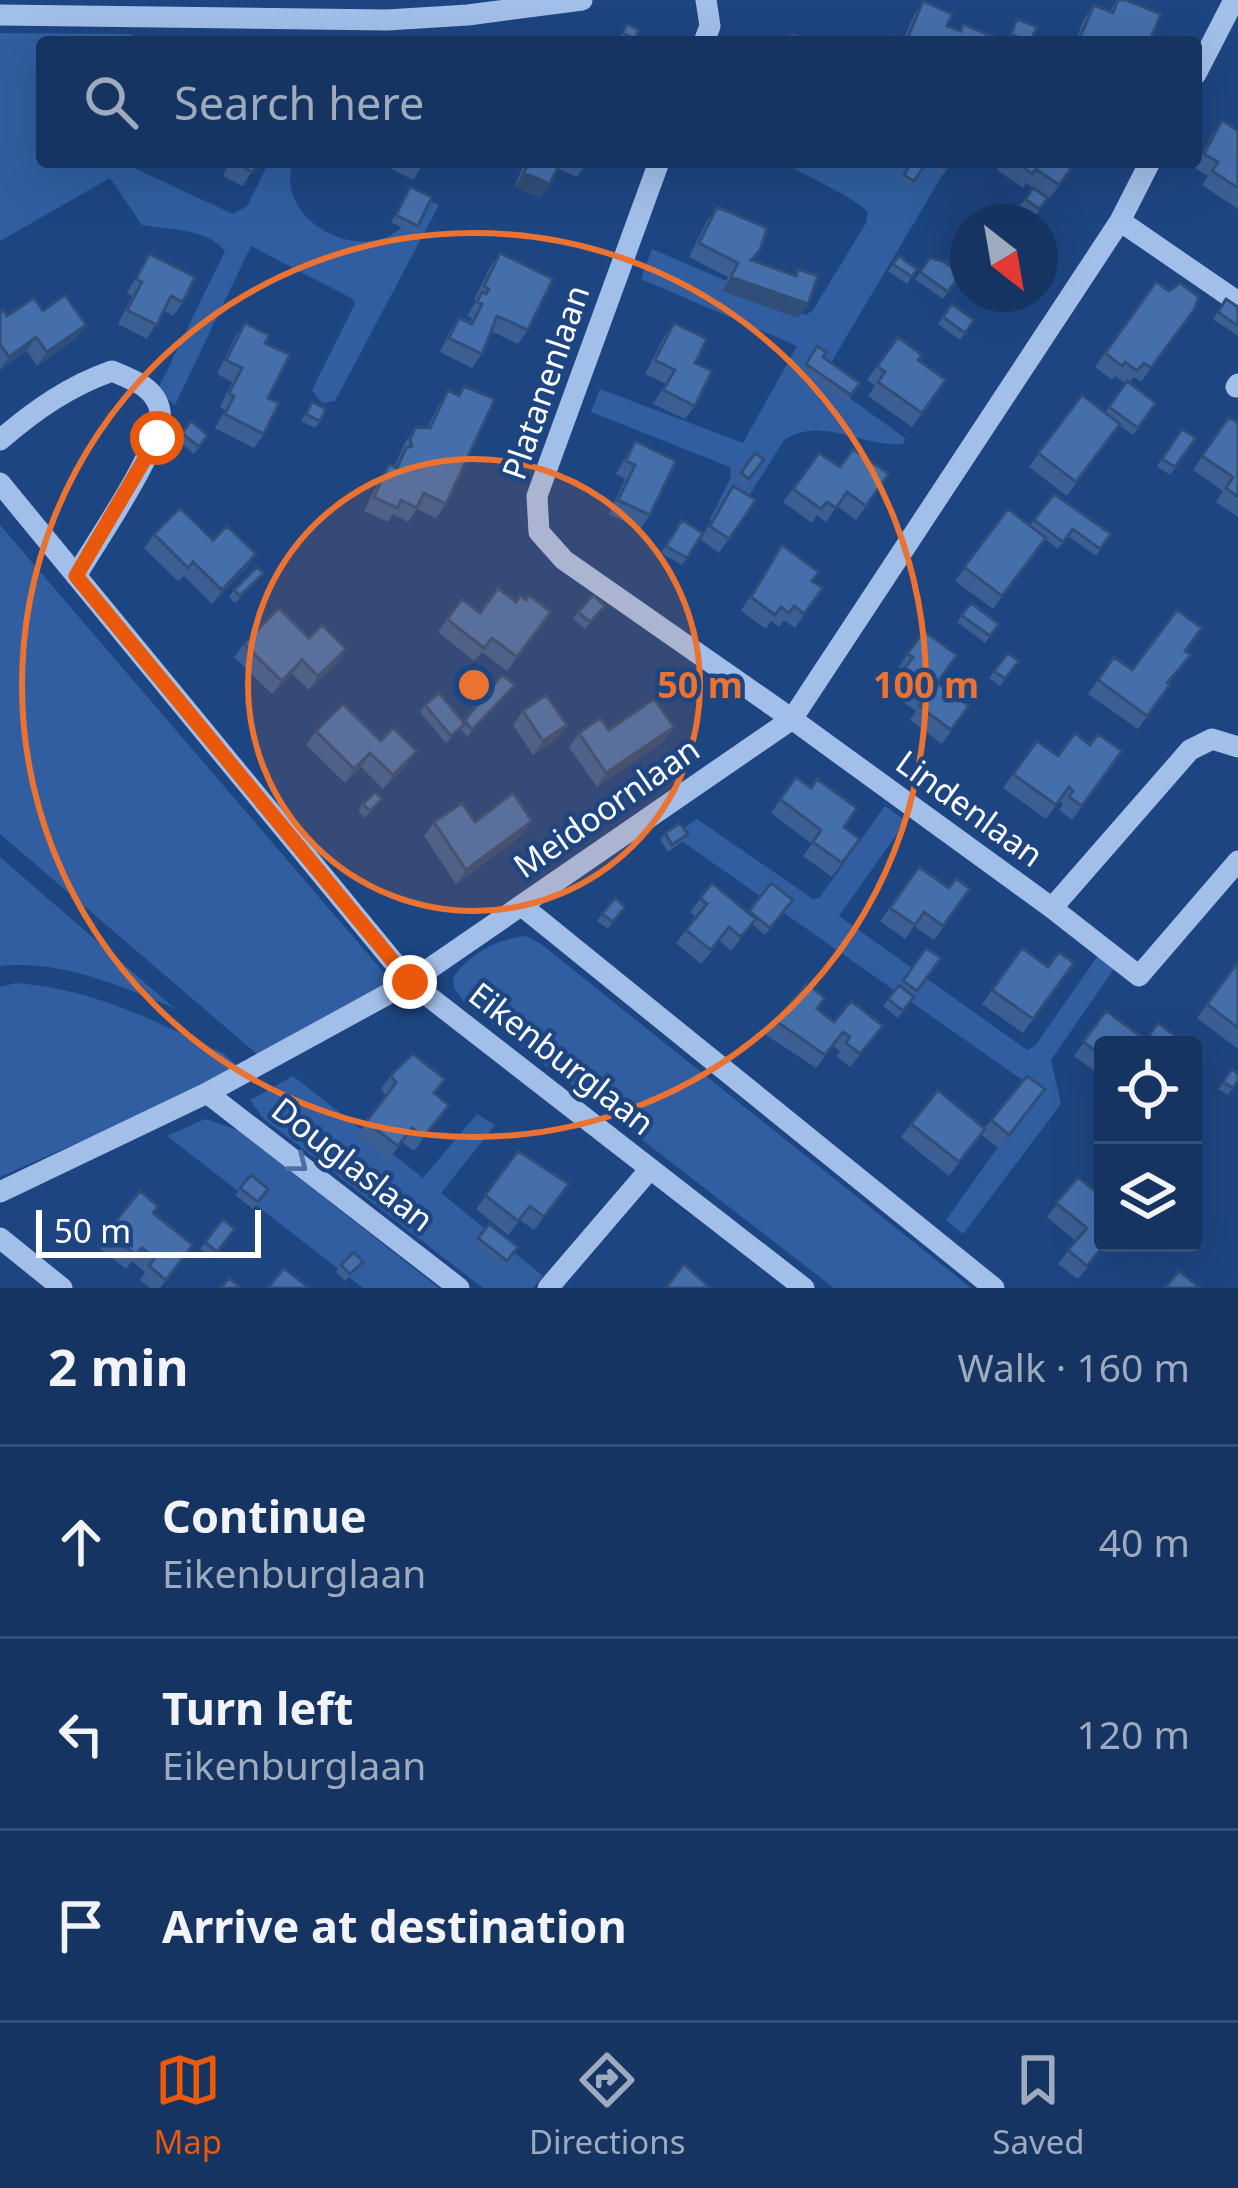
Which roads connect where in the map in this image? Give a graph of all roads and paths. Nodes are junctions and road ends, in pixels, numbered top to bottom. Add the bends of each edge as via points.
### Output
1 (582, 0) edge
2 (706, 0) edge
3 (1234, 0) edge
4 (0, 15) edge
5 (706, 36) edge
6 (1202, 62) edge
7 (657, 168) edge
8 (1147, 168) edge
9 (1120, 221) junction
10 (1238, 302) edge
11 (0, 440) edge
12 (0, 483) edge
13 (76, 576) junction
14 (792, 719) junction
15 (1238, 747) edge
16 (1238, 861) edge
17 (522, 905) junction
18 (1052, 908) junction
19 (410, 982) junction
20 (207, 1093) junction
21 (650, 1169) junction
22 (0, 1192) edge
23 (0, 1238) edge
24 (62, 1288) edge
25 (459, 1288) edge
26 (548, 1288) edge
27 (804, 1288) edge
28 (994, 1288) edge

1 - 4 street via 387,20
2 - 5 street
3 - 6 street
7 - 14 street, Platanenlaan via 537,496 539,532 564,560
8 - 9 street, Meidoornlaan
9 - 10 street
9 - 14 street, Meidoornlaan
11 - 13 street via 76,384 112,371 142,383 160,408 157,438
12 - 13 street, Eikenburglaan
13 - 19 street, Eikenburglaan
14 - 17 street, Meidoornlaan
14 - 18 street, Lindenlaan
15 - 18 street, Lindenlaan via 1212,739 1190,750
16 - 18 street, Lindenlaan via 1139,976
17 - 19 street, Meidoornlaan
17 - 28 street
19 - 20 street, Meidoornlaan
19 - 21 street, Eikenburglaan
20 - 22 street, Meidoornlaan
20 -> 25 street, Douglaslaan
21 - 26 street
21 - 27 street, Eikenburglaan
23 - 24 street

